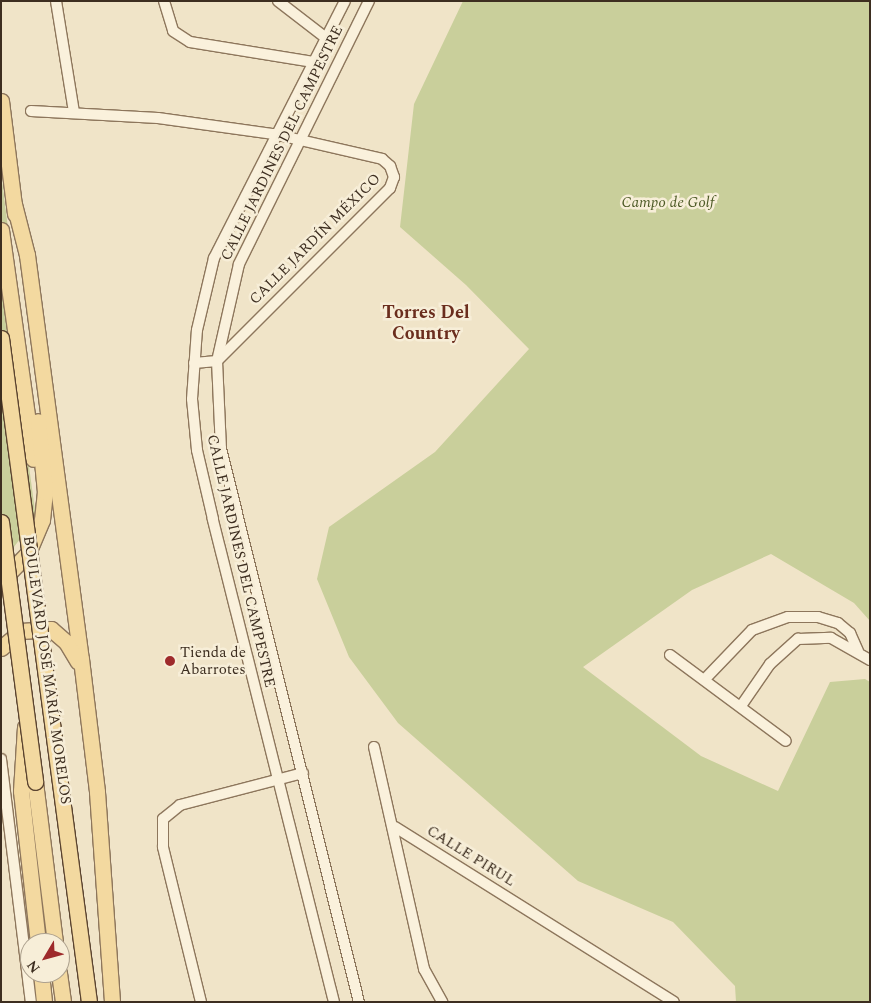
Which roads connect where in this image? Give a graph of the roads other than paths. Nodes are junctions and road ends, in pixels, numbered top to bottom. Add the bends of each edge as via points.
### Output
1 (56, 1) edge
2 (164, 1) edge
3 (278, 1) edge
4 (345, 1) edge
5 (369, 1) edge
6 (326, 38) junction
7 (313, 62) junction
8 (1, 101) edge
9 (31, 111) dead end
10 (74, 112) junction
11 (274, 134) junction
12 (298, 139) junction
13 (14, 204) junction
14 (1, 230) edge
15 (1, 338) edge
16 (217, 361) junction
17 (194, 363) junction
18 (42, 520) junction
19 (1, 522) edge
20 (1, 581) edge
21 (26, 629) junction
22 (1, 634) edge
23 (1, 648) edge
24 (858, 651) junction
25 (670, 655) dead end
26 (870, 660) edge
27 (82, 678) junction
28 (705, 679) junction
29 (741, 706) junction
30 (26, 708) junction
31 (786, 741) dead end
32 (374, 747) dead end
33 (1, 759) edge
34 (303, 773) junction
35 (280, 780) junction
36 (395, 827) junction
37 (37, 933) edge
38 (54, 933) edge
39 (42, 983) edge
40 (60, 983) edge
41 (31, 1002) edge
42 (44, 1002) edge
43 (63, 1002) edge
44 (89, 1002) edge
45 (112, 1002) edge
46 (201, 1002) edge
47 (334, 1002) edge
48 (360, 1002) edge
49 (442, 1002) edge
50 (674, 1002) edge

1 - 10 street
2 - 7 street via 173,31 190,42
3 - 6 street
4 - 6 street, CALLE JARDINES DEL CAMPESTRE
5 - 12 street, CALLE JARDINES DEL CAMPESTRE
6 - 7 street, CALLE JARDINES DEL CAMPESTRE
7 - 11 street, CALLE JARDINES DEL CAMPESTRE
8 - 13 main road
9 - 10 street, CALLE JARDÍN MÉXICO
10 - 11 street, CALLE JARDÍN MÉXICO
11 - 12 street, CALLE JARDÍN MÉXICO
11 - 17 street, CALLE JARDINES DEL CAMPESTRE via 214,258 196,330
12 - 16 street, CALLE JARDINES DEL CAMPESTRE via 237,271
12 - 16 street, CALLE JARDÍN MÉXICO via 382,159 394,171 393,181
13 - 18 main road via 45,483
13 - 27 main road via 27,255
14 - 18 main road
15 - 44 main road, BOULEVARD JOSÉ MARÍA MORELOS, bridge
16 - 17 street
16 - 34 street, CALLE JARDINES DEL CAMPESTRE via 221,449
17 - 35 street, CALLE JARDINES DEL CAMPESTRE via 197,450
18 - 20 main road via 28,553
19 - 30 main road, BOULEVARD JOSÉ MARÍA MORELOS, bridge
21 - 22 main road
21 - 23 main road
21 - 27 main road via 39,626 59,634 77,658
24 - 26 street
24 - 28 street via 850,633 838,623 818,617 788,617 752,630
24 - 29 street via 831,638 798,639 770,664
25 - 28 street
27 - 45 main road via 97,792
28 - 29 street
29 - 31 street
30 - 37 main road, bridge via 21,791
30 - 38 main road, BOULEVARD JOSÉ MARÍA MORELOS, bridge
32 - 36 street
33 - 41 street
34 - 35 street
34 - 48 street, CALLE JARDINES DEL CAMPESTRE
35 - 46 street via 180,804 163,819 163,847
35 - 47 street, CALLE JARDINES DEL CAMPESTRE
36 - 49 street via 432,991
36 - 50 street, CALLE PIRUL
39 - 42 main road
40 - 43 main road

